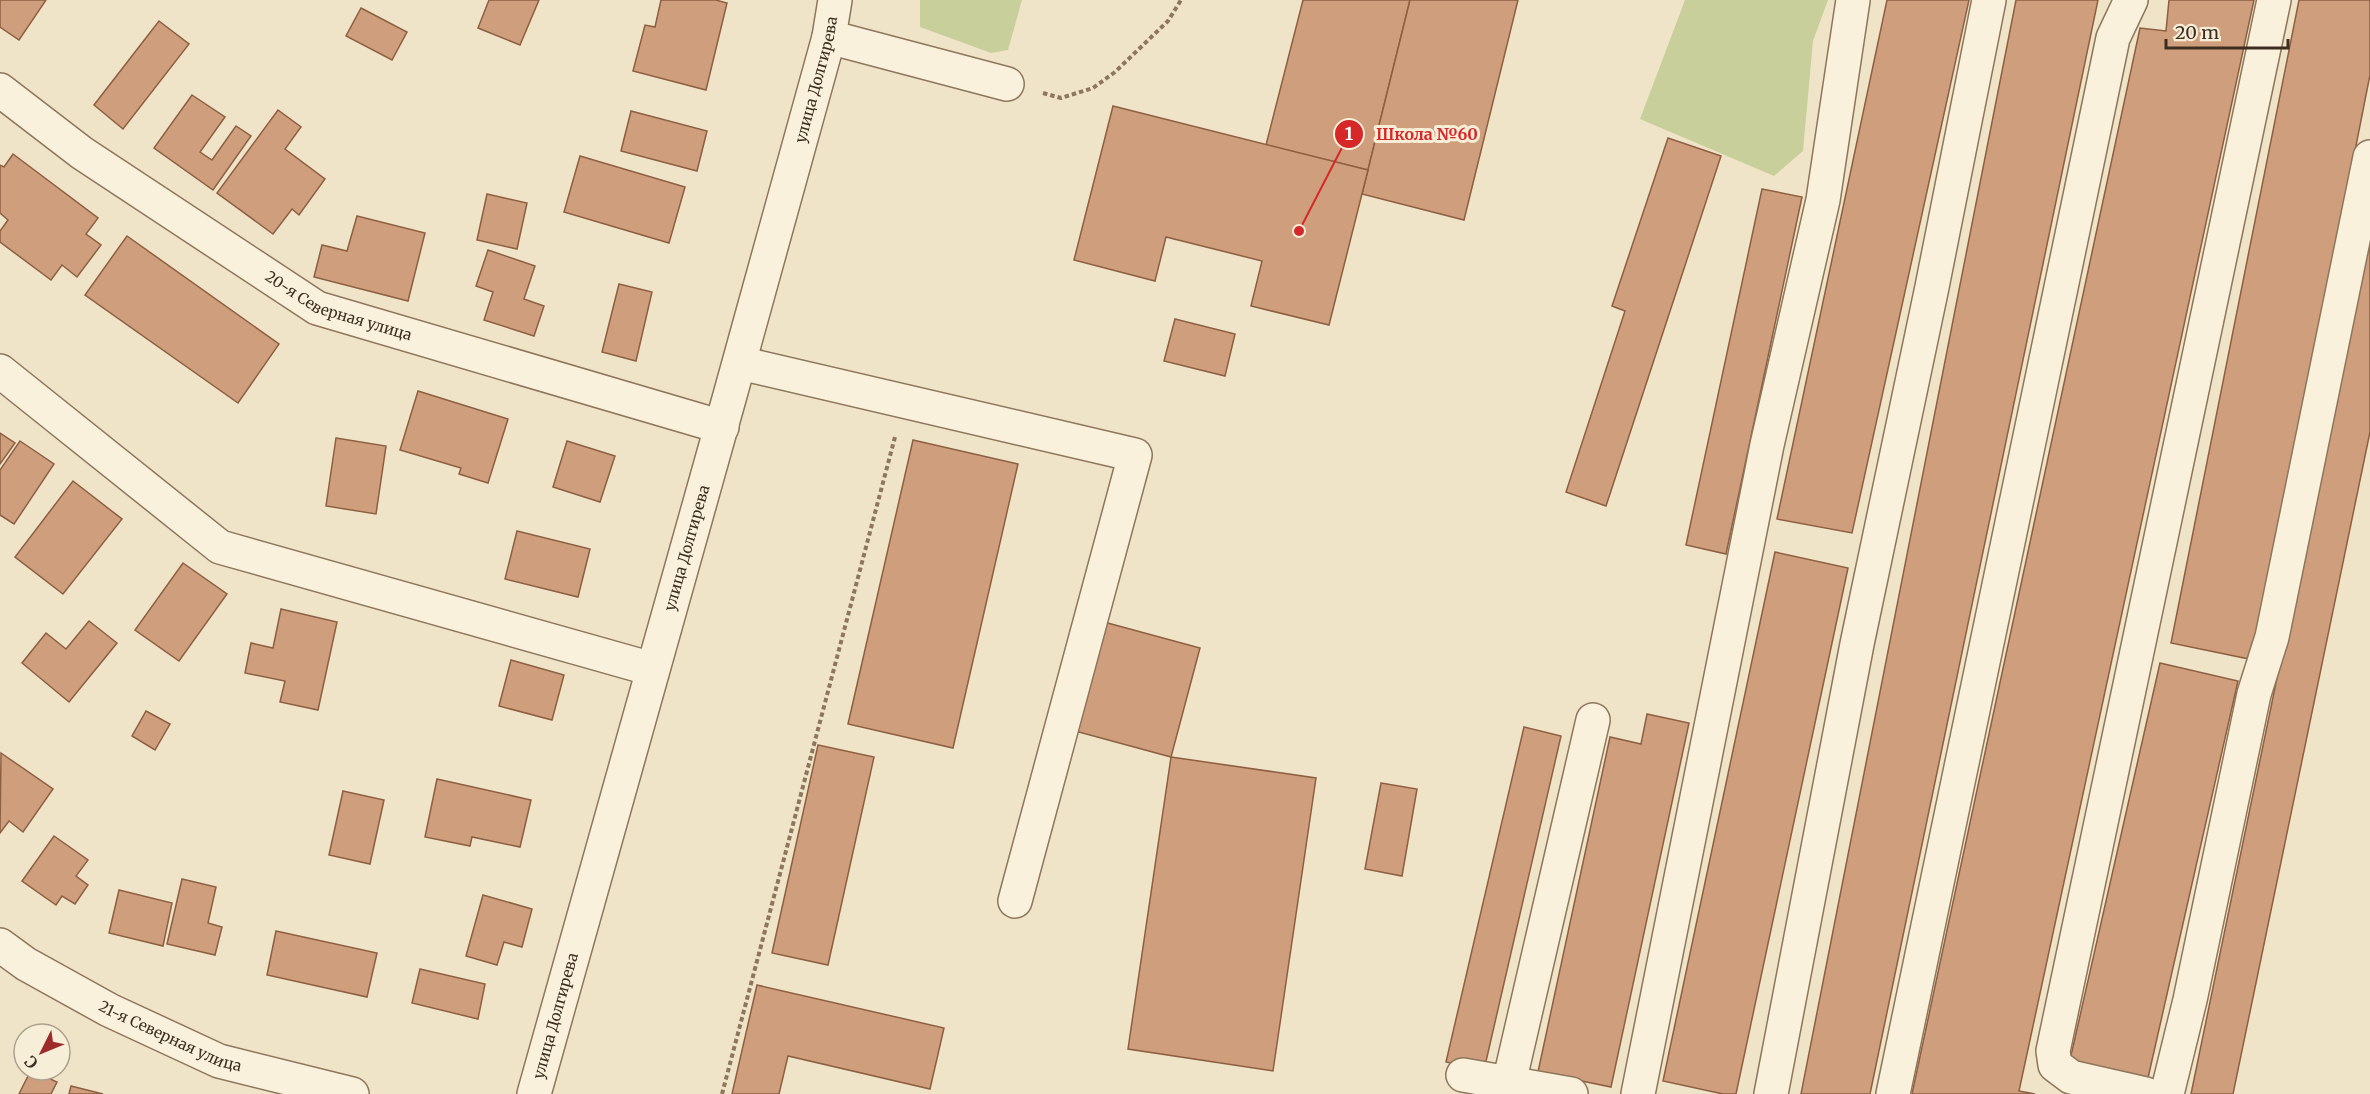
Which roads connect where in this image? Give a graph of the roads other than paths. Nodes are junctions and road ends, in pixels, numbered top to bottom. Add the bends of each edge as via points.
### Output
1 (835, 0) edge
2 (1853, 0) edge
3 (1989, 0) edge
4 (2131, 0) edge
5 (2274, 0) edge
6 (829, 37) junction
7 (1007, 84) road end
8 (0, 90) edge
9 (2370, 157) edge
10 (740, 363) junction
11 (0, 371) edge
12 (722, 427) junction
13 (652, 669) junction
14 (1593, 720) dead end
15 (1015, 901) dead end
16 (0, 945) edge
17 (1463, 1076) dead end
18 (1509, 1083) junction
19 (352, 1094) edge
20 (534, 1094) edge
21 (1571, 1094) edge
22 (1638, 1094) edge
23 (1771, 1094) edge
24 (1893, 1094) edge
25 (2146, 1094) edge
26 (2167, 1094) edge

1 - 6 street, улица Долгирева
2 - 22 street via 1822,200 1767,445
3 - 23 street via 1857,644
4 - 24 street via 2113,38
5 - 25 street via 2053,1051 2055,1065 2071,1077
6 - 7 street
6 - 10 street, улица Долгирева
8 - 12 street, 20-я Северная улица via 82,153 317,308
9 - 26 street via 2272,638 2254,694
10 - 12 street, улица Долгирева
10 - 15 street via 1135,455
11 - 13 street via 220,547
12 - 13 street, улица Долгирева
13 - 20 street, улица Долгирева
14 - 18 street
16 - 19 street, 21-я Северная улица via 26,964 110,1010 219,1061
17 - 18 street
18 - 21 street

